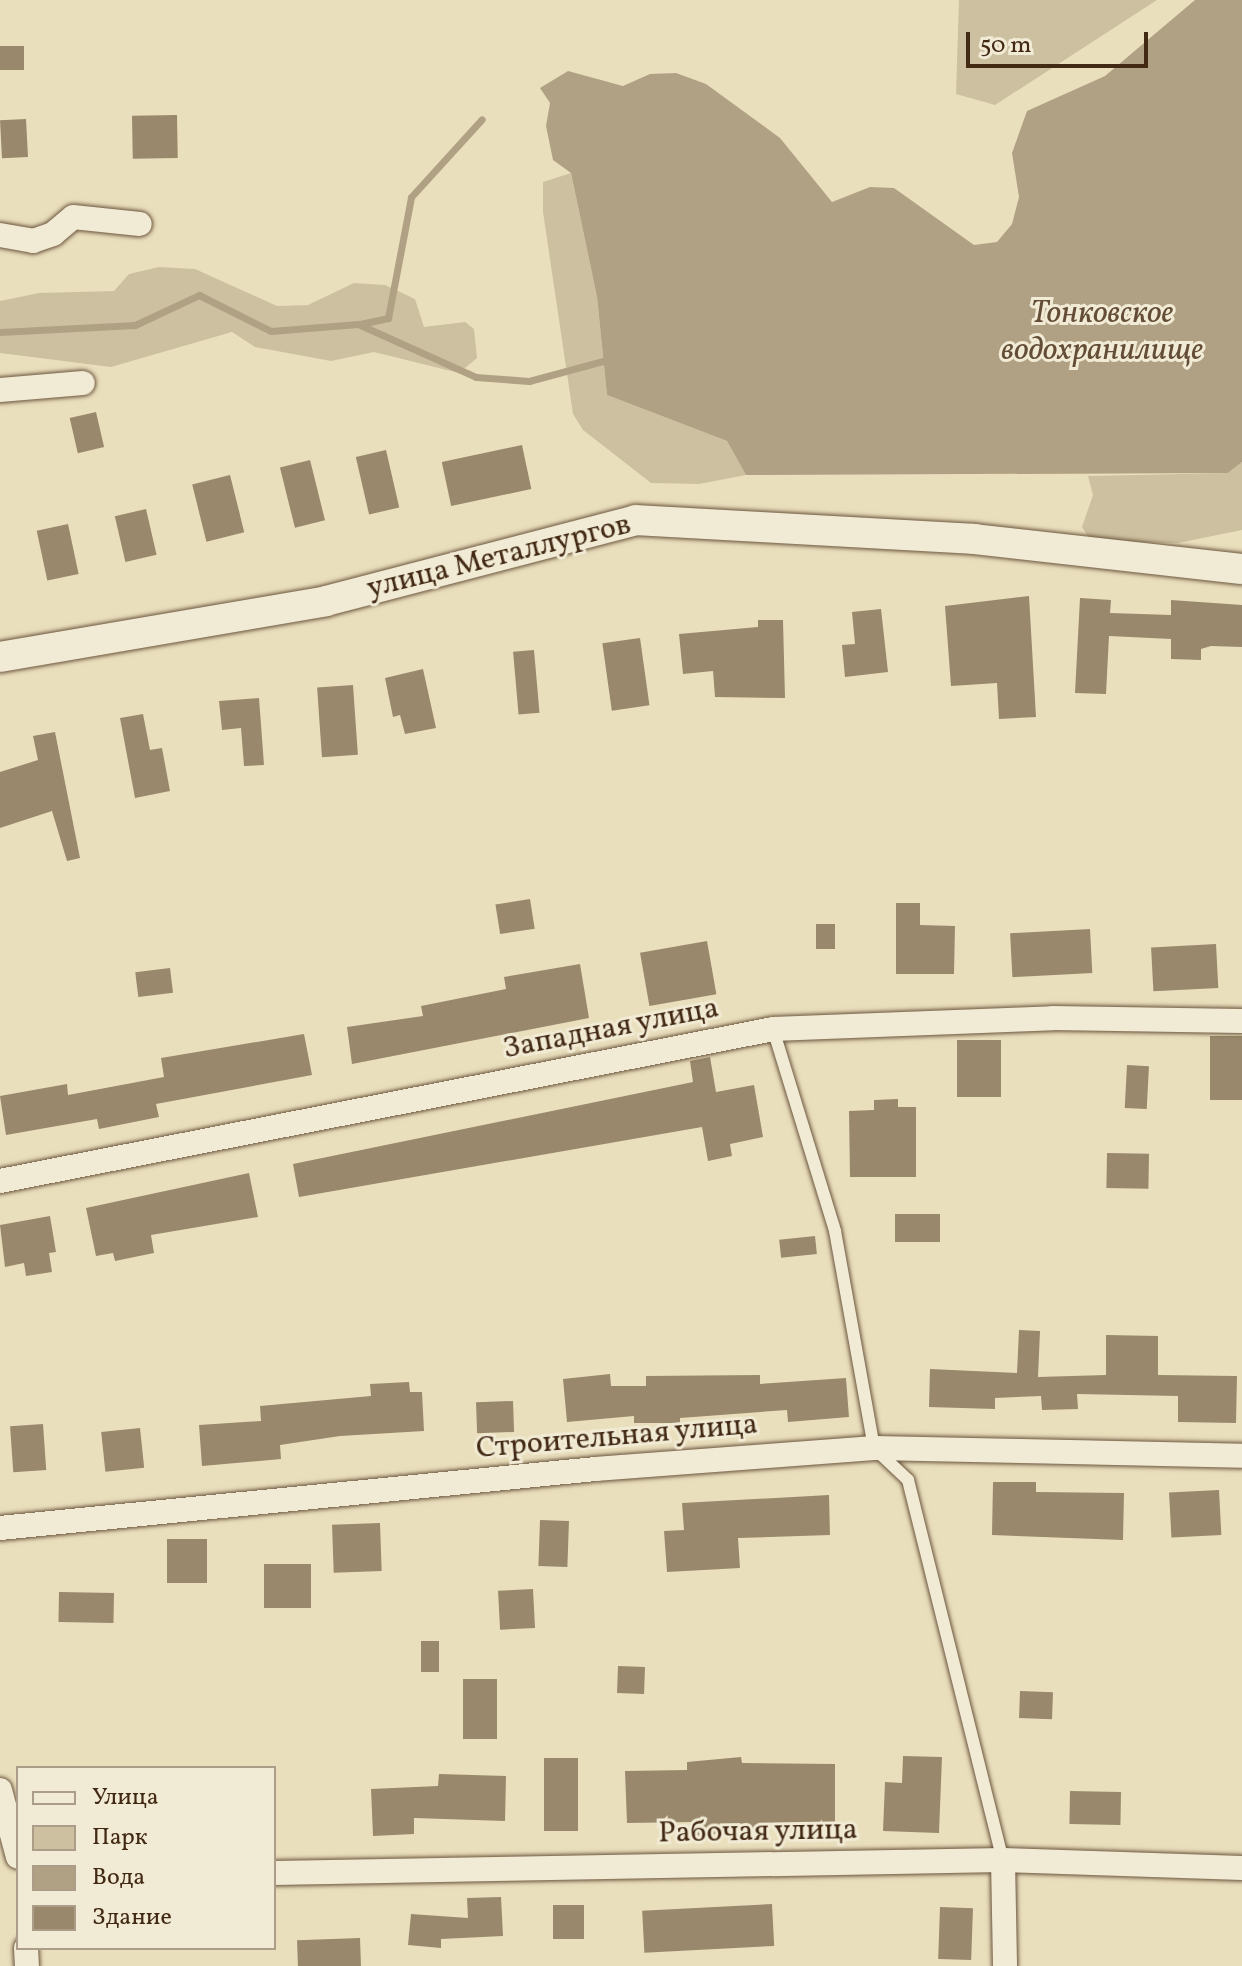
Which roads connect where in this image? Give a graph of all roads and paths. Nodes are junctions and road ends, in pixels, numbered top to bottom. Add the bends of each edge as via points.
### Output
1 (140, 224) dead end
2 (0, 235) edge
3 (83, 383) dead end
4 (0, 390) edge
5 (1242, 569) edge
6 (0, 657) edge
7 (1242, 1021) edge
8 (773, 1029) junction
9 (0, 1181) edge
10 (874, 1448) junction
11 (1242, 1456) edge
12 (0, 1528) edge
13 (0, 1790) edge
14 (16, 1850) edge
15 (1003, 1860) junction
16 (1242, 1868) edge
17 (276, 1873) edge
18 (1005, 1966) edge

1 - 2 street via 73,217 53,234 33,241
3 - 4 street
5 - 6 street, улица Металлургов via 974,539 636,520 326,601
7 - 8 street, Западная улица via 1053,1018
8 - 9 street, Западная улица
8 - 10 lane via 835,1231
10 - 11 street, Строительная улица
10 - 12 street, Строительная улица via 580,1470
10 - 15 lane via 908,1480
13 - 14 street
15 - 16 street, Рабочая улица
15 - 17 street, Рабочая улица
15 - 18 street

